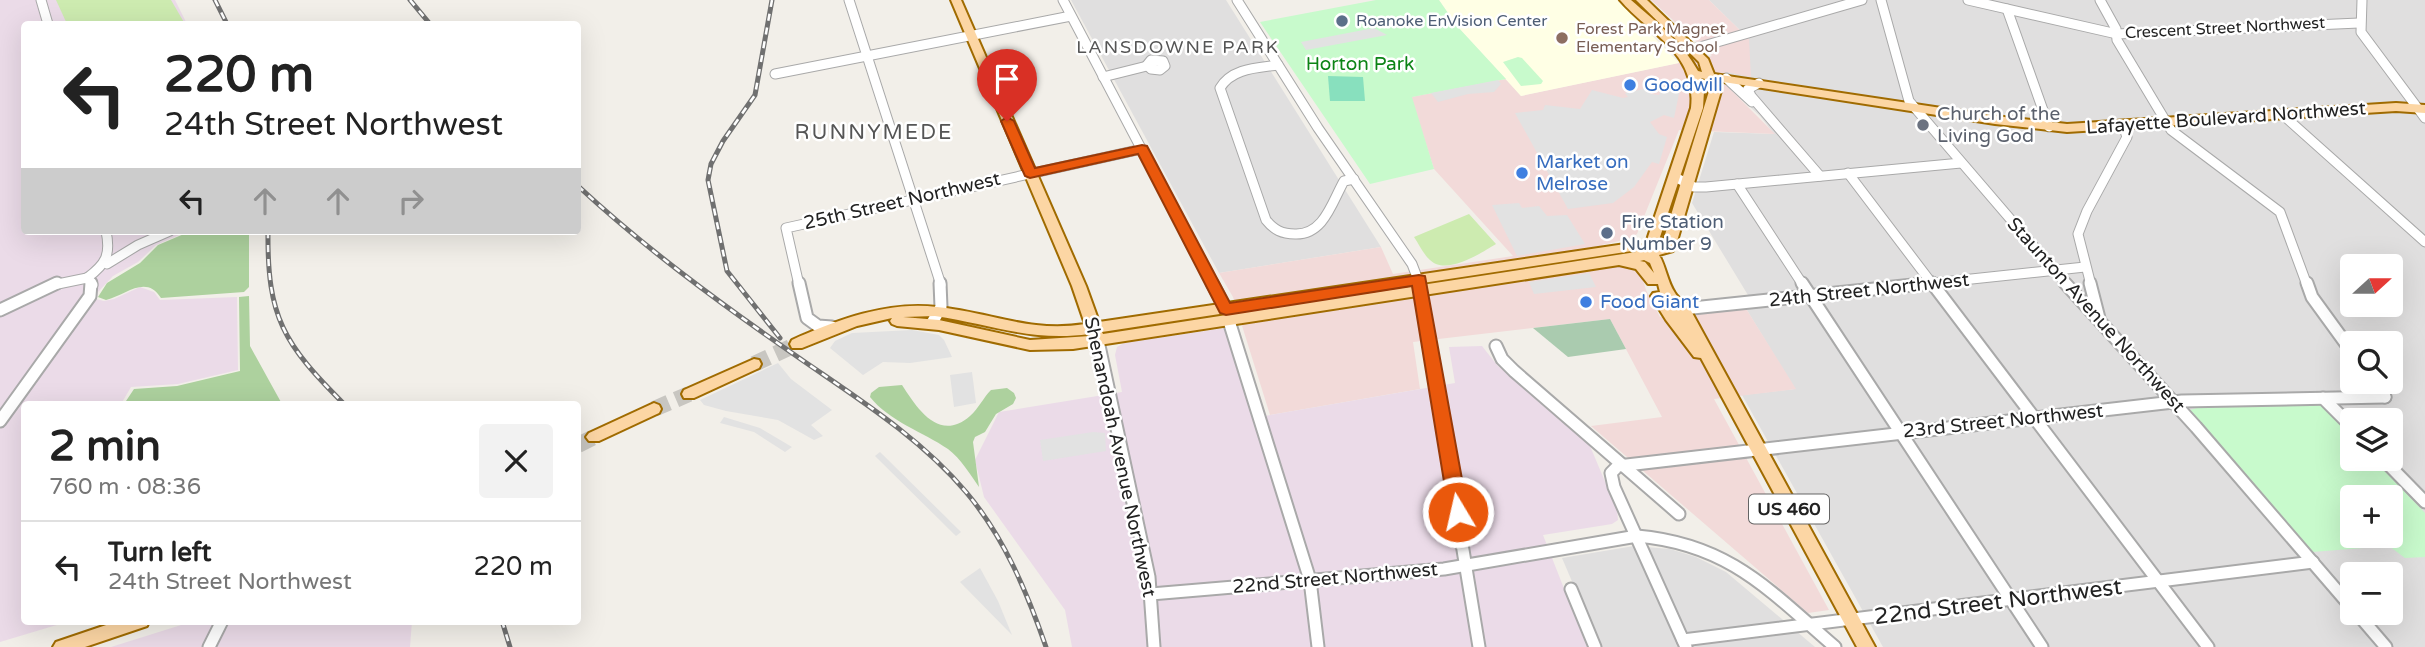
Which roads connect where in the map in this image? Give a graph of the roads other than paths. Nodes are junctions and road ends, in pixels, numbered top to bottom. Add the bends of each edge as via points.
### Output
1 (41, 0) edge
2 (849, 0) edge
3 (956, 0) edge
4 (1075, 0) edge
5 (1237, 0) edge
6 (1625, 0) edge
7 (1641, 0) edge
8 (1862, 0) edge
9 (1881, 0) edge
10 (1968, 0) edge
11 (2100, 0) edge
12 (2362, 0) edge
13 (1063, 1) edge
14 (2007, 9) junction
15 (1071, 16) junction
16 (47, 21) edge
17 (2360, 23) junction
18 (2117, 34) junction
19 (971, 35) junction
20 (1693, 49) junction
21 (866, 56) junction
22 (1278, 65) junction
23 (1147, 66) dead end
24 (775, 74) dead end
25 (1695, 74) junction
26 (1711, 76) junction
27 (1103, 77) junction
28 (1726, 79) junction
29 (1759, 83) junction
30 (1915, 107) junction
31 (1760, 108) junction
32 (2422, 112) edge
33 (2283, 115) junction
34 (2165, 122) junction
35 (2123, 125) junction
36 (2049, 127) junction
37 (1142, 149) junction
38 (1961, 163) junction
39 (1030, 173) junction
40 (1848, 173) junction
41 (1820, 176) junction
42 (1675, 177) junction
43 (1354, 179) junction
44 (1689, 184) junction
45 (1737, 184) junction
46 (1669, 192) junction
47 (914, 199) junction
48 (107, 235) edge
49 (161, 235) edge
50 (1671, 239) junction
51 (2425, 242) edge
52 (1650, 253) junction
53 (1614, 255) junction
54 (107, 264) junction
55 (2085, 267) junction
56 (2056, 272) junction
57 (87, 278) junction
58 (1653, 281) junction
59 (1933, 284) junction
60 (1421, 286) junction
61 (1811, 296) junction
62 (1683, 309) junction
63 (0, 310) edge
64 (1228, 315) junction
65 (935, 318) junction
66 (2100, 320) junction
67 (832, 327) junction
68 (1097, 335) junction
69 (2340, 336) edge
70 (1496, 346) dead end
71 (754, 364) tunnel mouth
72 (1714, 370) junction
73 (689, 394) tunnel mouth
74 (2383, 394) edge
75 (2323, 398) junction
76 (2174, 402) junction
77 (654, 409) tunnel mouth
78 (2340, 415) edge
79 (2034, 417) junction
80 (0, 421) edge
81 (1900, 432) junction
82 (594, 437) tunnel mouth
83 (1756, 449) junction
84 (1622, 464) junction
85 (2395, 471) edge
86 (2425, 502) edge
87 (1679, 514) dead end
88 (1637, 536) junction
89 (2313, 562) junction
90 (1467, 565) junction
91 (1310, 580) junction
92 (2159, 582) junction
93 (1571, 589) dead end
94 (1151, 594) junction
95 (2340, 594) edge
96 (2010, 600) junction
97 (1850, 620) junction
98 (1807, 623) junction
99 (129, 625) edge
100 (220, 625) edge
101 (2367, 625) edge
102 (1685, 644) edge
103 (62, 647) edge
104 (209, 647) edge
105 (1154, 647) edge
106 (1318, 647) edge
107 (1479, 647) edge
108 (1595, 647) edge
109 (1835, 647) edge
110 (1866, 647) edge
111 (2042, 647) edge
112 (2208, 647) edge
113 (2386, 647) edge

1 - 16 street
2 - 21 street
3 - 19 main road, Shenandoah Avenue Northwest
4 - 13 street
5 - 22 street
6 - 25 main road via 1681,54
7 - 20 main road
8 - 20 street
9 - 30 street, Staunton Avenue Northwest
10 - 14 street, Crescent Street Northwest
11 - 18 street
12 - 17 street
13 - 15 street
14 - 18 street, Crescent Street Northwest
14 - 36 street
15 - 19 street
15 - 27 street
17 - 18 street, Crescent Street Northwest
17 - 32 street via 2361,32
18 - 34 street
19 - 21 street
19 - 39 main road, Shenandoah Avenue Northwest
20 - 26 main road
21 - 24 street
21 - 47 street
22 - 43 street
22 - 43 street via 1230,75 1220,88 1266,220 1280,232 1310,233 1321,225 1344,181
23 - 27 street
25 - 26 main road, Lafayette Boulevard Northwest
25 - 42 main road, US 460 via 1700,98
26 - 28 main road, Lafayette Boulevard Northwest
26 - 44 main road, US 460 via 1713,103
27 - 37 street
28 - 29 main road, Lafayette Boulevard Northwest
28 - 31 street
29 - 30 main road, Lafayette Boulevard Northwest
29 - 31 street via 1748,89
30 - 36 main road, Lafayette Boulevard Northwest
30 - 38 street, Staunton Avenue Northwest
31 - 41 street
32 - 33 main road, Lafayette Boulevard Northwest
33 - 34 main road, Lafayette Boulevard Northwest
33 - 51 street
34 - 35 main road, Lafayette Boulevard Northwest
34 - 69 street via 2280,212 2312,297
35 - 36 main road, Lafayette Boulevard Northwest
35 - 55 street via 2127,137 2081,225 2079,242
37 - 39 street, 25th Street Northwest
37 - 64 street
38 - 40 street
38 - 56 street, Staunton Avenue Northwest
39 - 47 street, 25th Street Northwest
39 - 68 main road, Shenandoah Avenue Northwest
40 - 41 street
40 - 59 street
41 - 45 street
42 - 44 street
42 - 46 main road, US 460
43 - 60 street via 1412,264
44 - 45 street
44 - 50 main road, US 460
45 - 61 street
46 - 52 main road, US 460
46 - 53 main road via 1660,198 1646,237
47 - 65 street via 941,286 943,300
47 - 67 street, 25th Street Northwest via 786,228 807,318 818,326
48 - 54 street
49 - 54 street
50 - 52 main road
50 - 62 main road, US 460 via 1666,268
52 - 53 main road
52 - 58 main road, US 460
52 - 62 main road via 1659,264 1669,298
53 - 58 main road via 1635,263
53 - 60 main road
54 - 57 street
55 - 56 street, 24th Street Northwest
55 - 66 street
56 - 59 street, 24th Street Northwest
56 - 66 street, Staunton Avenue Northwest
57 - 63 street via 59,282
57 - 80 street via 93,285 90,296
58 - 72 main road, US 460 via 1671,317
59 - 61 street, 24th Street Northwest
59 - 79 street
60 - 64 main road
60 - 90 street
61 - 62 street, 24th Street Northwest
61 - 81 street
62 - 72 main road, US 460
64 - 68 main road
64 - 91 street
65 - 67 main road via 878,316
65 - 67 main road via 867,324 797,344
65 - 68 main road via 1030,345
66 - 76 street, Staunton Avenue Northwest
68 - 94 street, Shenandoah Avenue Northwest
70 - 84 street via 1514,371
71 - 73 main road
72 - 83 main road, US 460
74 - 75 street, 23rd Street Northwest via 2385,397
75 - 76 street, 23rd Street Northwest
75 - 78 street
76 - 79 street, 23rd Street Northwest
76 - 89 street, Staunton Avenue Northwest
77 - 82 main road
79 - 81 street, 23rd Street Northwest
79 - 92 street
81 - 83 street, 23rd Street Northwest
81 - 96 street
83 - 84 street, 23rd Street Northwest
83 - 97 main road, US 460
84 - 87 street
84 - 88 street via 1613,468 1611,478
85 - 86 street
88 - 90 street, 22nd Street Northwest
88 - 98 street, 22nd Street Northwest via 1675,538 1722,556
88 - 102 street
89 - 92 street, 22nd Street Northwest
89 - 95 street, Staunton Avenue Northwest
90 - 91 street, 22nd Street Northwest
90 - 107 street
91 - 94 street, 22nd Street Northwest
91 - 106 street
92 - 96 street, 22nd Street Northwest
92 - 112 street
93 - 108 street
94 - 105 street, Shenandoah Avenue Northwest
96 - 97 street, 22nd Street Northwest
96 - 111 street
97 - 98 street, 22nd Street Northwest
97 - 110 main road, US 460
98 - 102 street, 22nd Street Northwest
98 - 109 street, 22nd Street Northwest
99 - 103 main road
100 - 104 street
101 - 113 street

